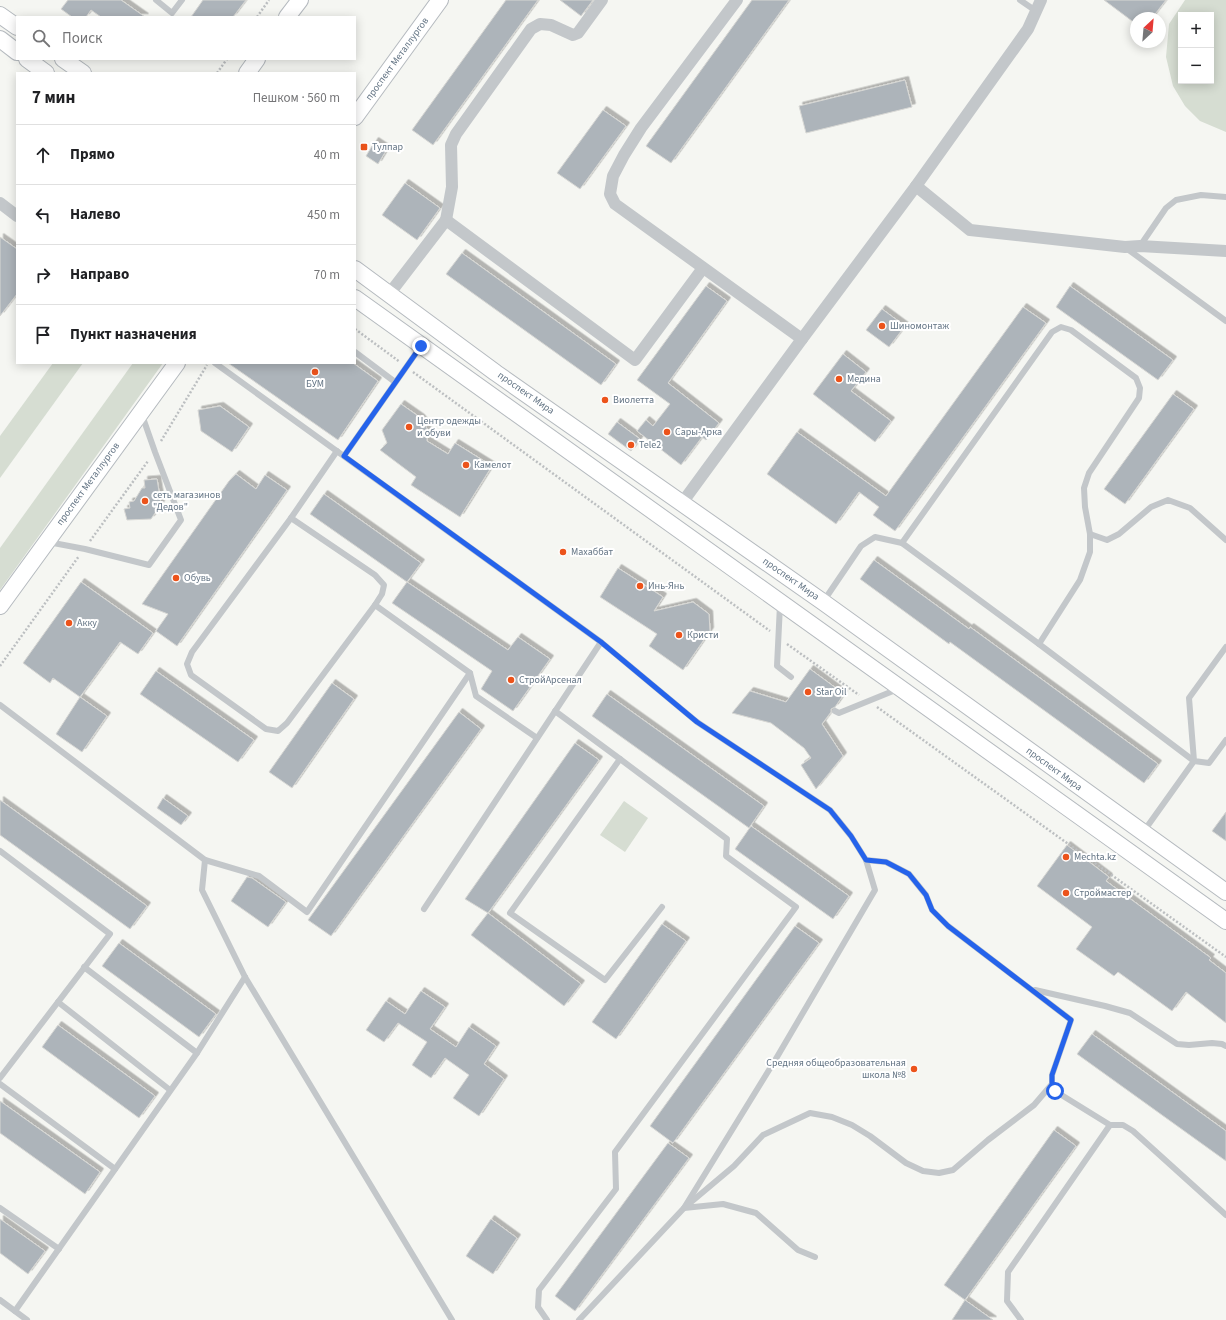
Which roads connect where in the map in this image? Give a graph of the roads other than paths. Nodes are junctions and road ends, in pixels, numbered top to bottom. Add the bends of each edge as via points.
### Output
1 (156, 0) edge
2 (182, 0) edge
3 (300, 0) edge
4 (440, 0) edge
5 (602, 0) edge
6 (737, 0) edge
7 (1020, 0) edge
8 (1042, 0) edge
9 (1036, 11) junction
10 (0, 15) edge
11 (288, 16) edge
12 (16, 26) edge
13 (0, 39) edge
14 (16, 51) edge
15 (28, 60) edge
16 (64, 60) edge
17 (256, 60) edge
18 (45, 72) edge
19 (82, 72) edge
20 (248, 72) edge
21 (356, 116) edge
22 (916, 186) junction
23 (1226, 197) edge
24 (0, 204) edge
25 (16, 215) edge
26 (446, 220) junction
27 (1140, 246) junction
28 (1125, 247) junction
29 (1226, 250) edge
30 (703, 268) junction
31 (356, 270) edge
32 (390, 293) junction
33 (356, 299) edge
34 (1226, 321) edge
35 (802, 339) junction
36 (421, 346) junction
37 (356, 353) edge
38 (176, 364) edge
39 (223, 365) edge
40 (496, 373) junction
41 (395, 382) junction
42 (141, 412) junction
43 (337, 450) junction
44 (344, 456) junction
45 (682, 503) junction
46 (291, 518) junction
47 (1090, 534) junction
48 (1226, 540) edge
49 (46, 542) junction
50 (902, 543) junction
51 (780, 601) junction
52 (823, 602) junction
53 (374, 604) junction
54 (0, 606) edge
55 (601, 642) junction
56 (1039, 644) junction
57 (1226, 647) edge
58 (470, 673) junction
59 (791, 678) dead end
60 (901, 688) junction
61 (0, 706) edge
62 (555, 711) junction
63 (835, 711) dead end
64 (537, 738) junction
65 (1226, 740) edge
66 (620, 759) junction
67 (1194, 761) junction
68 (1143, 833) junction
69 (0, 851) edge
70 (205, 860) junction
71 (866, 860) junction
72 (1226, 892) edge
73 (662, 907) dead end
74 (424, 909) dead end
75 (1226, 921) edge
76 (84, 967) junction
77 (246, 977) junction
78 (1031, 990) junction
79 (58, 1002) junction
80 (1226, 1046) edge
81 (196, 1053) junction
82 (0, 1078) edge
83 (0, 1084) edge
84 (1052, 1084) junction
85 (170, 1090) junction
86 (1110, 1125) junction
87 (115, 1169) junction
88 (0, 1208) edge
89 (684, 1208) junction
90 (1226, 1215) edge
91 (59, 1249) junction
92 (816, 1257) dead end
93 (0, 1300) edge
94 (15, 1311) junction
95 (27, 1320) edge
96 (452, 1320) edge
97 (547, 1320) edge
98 (579, 1320) edge
99 (1021, 1320) edge

1 - 2 lane via 172,13
3 - 11 main road
4 - 21 main road, проспект Металлургов
5 - 26 street via 578,33 573,35 551,25 540,24 531,29 456,134 451,145 452,188
6 - 30 street via 641,128 613,176 610,194 615,204
7 - 9 lane
8 - 9 street
9 - 22 street via 1028,28
10 - 12 main road
13 - 14 main road
15 - 18 main road
16 - 19 main road
17 - 20 main road
22 - 28 street via 970,230
22 - 35 street
23 - 27 lane via 1201,195 1176,200 1166,208
24 - 25 street
26 - 30 street via 635,360
26 - 32 street
27 - 28 street
27 - 29 street
28 - 34 lane
30 - 35 street
31 - 32 main road, проспект Мира
32 - 40 main road, проспект Мира
33 - 36 main road
35 - 45 street
36 - 40 main road via 430,342 442,345
36 - 41 lane
36 - 51 main road
37 - 41 lane
38 - 42 main road, проспект Металлургов
39 - 43 lane
40 - 45 main road, проспект Мира
41 - 44 lane
42 - 49 main road, проспект Металлургов
42 - 49 lane via 181,520 149,565
43 - 44 lane
43 - 46 lane
44 - 55 lane
45 - 52 main road, проспект Мира
46 - 53 lane via 375,575 384,586 382,594
46 - 53 lane via 192,652 187,664 191,675 266,729 278,731 287,723
47 - 48 lane via 1107,540 1119,534 1151,507 1168,500 1190,508
47 - 50 lane via 1084,507 1084,488 1089,473 1139,398 1140,388 1136,378 1071,330 1061,326 1052,332
47 - 56 lane via 1090,552 1080,580
49 - 54 main road, проспект Металлургов
50 - 52 lane via 875,536 861,546
50 - 56 lane
51 - 59 lane via 776,666
51 - 60 main road
52 - 68 main road, проспект Мира
53 - 58 lane
55 - 62 lane
55 - 71 lane via 697,722 830,810
56 - 67 lane
57 - 67 lane via 1189,698
58 - 64 lane via 476,696
58 - 70 lane via 307,912 259,876
60 - 63 lane via 839,714
60 - 75 main road
61 - 70 lane
62 - 64 lane
62 - 66 lane
64 - 74 lane
65 - 67 lane via 1209,763
66 - 73 lane via 510,913 605,980
66 - 97 lane via 727,839 726,856 796,907 615,1152 616,1189 539,1290 538,1307
67 - 68 lane
68 - 72 main road, проспект Мира
69 - 76 lane via 110,934
70 - 77 lane via 202,890
71 - 78 lane via 886,862 909,874 926,895 932,910 948,926
71 - 89 lane via 875,890
76 - 79 lane
76 - 81 lane
77 - 81 lane
77 - 96 lane
78 - 80 lane via 1130,1013 1177,1044 1212,1043
78 - 84 lane via 1071,1020 1052,1075
79 - 82 lane
79 - 85 lane
81 - 85 lane
83 - 87 lane
84 - 86 lane via 1055,1091
84 - 89 lane via 1034,1104 953,1170 923,1171 906,1163 852,1125 832,1117 810,1113 763,1135 734,1166
85 - 87 lane
86 - 90 lane via 1123,1125 1133,1131
86 - 99 lane via 1008,1272 1007,1301
87 - 91 lane
88 - 91 lane
89 - 92 lane via 724,1204 756,1213 798,1250
89 - 98 lane
91 - 94 lane
93 - 94 lane
94 - 95 lane

